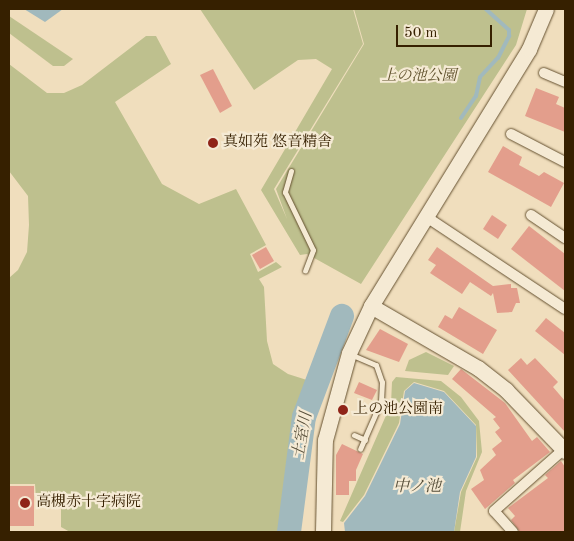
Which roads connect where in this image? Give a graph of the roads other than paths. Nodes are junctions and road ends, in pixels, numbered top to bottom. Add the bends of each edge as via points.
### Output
1 (546, 9) edge
2 (544, 73) dead end
3 (565, 82) edge
4 (511, 134) dead end
5 (565, 162) edge
6 (291, 171) dead end
7 (531, 215) dead end
8 (428, 218) junction
9 (565, 238) edge
10 (305, 271) dead end
11 (371, 306) junction
12 (565, 309) edge
13 (349, 353) junction
14 (354, 435) dead end
15 (365, 440) junction
16 (360, 449) dead end
17 (565, 450) edge
18 (323, 532) edge
19 (513, 532) edge

1 - 8 street via 529,49
2 - 3 street
4 - 5 street
6 - 10 lane via 285,192 296,221 313,250
7 - 9 street
8 - 11 street
8 - 12 street
11 - 13 street
11 - 17 street via 478,368 506,390
13 - 15 lane via 376,365 382,382 381,401
13 - 18 street via 325,440
14 - 15 lane
15 - 16 lane
17 - 19 street via 494,511

